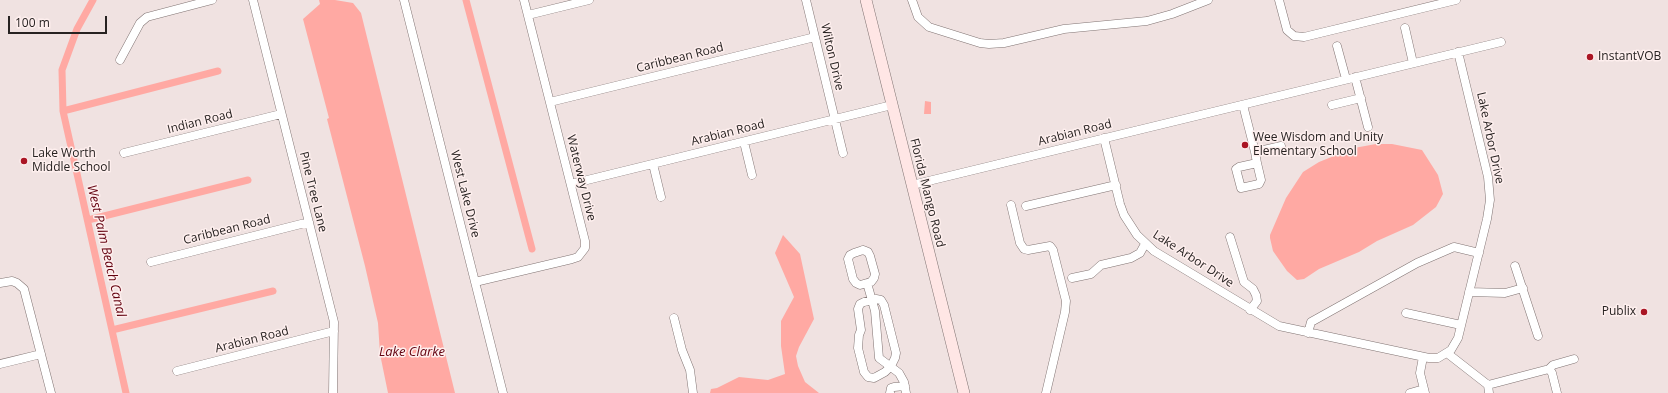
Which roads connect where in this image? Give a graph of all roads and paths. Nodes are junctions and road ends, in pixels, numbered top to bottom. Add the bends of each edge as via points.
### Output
1 (212, 0) edge
2 (253, 0) edge
3 (404, 0) edge
4 (524, 0) edge
5 (589, 0) edge
6 (806, 0) edge
7 (866, 0) edge
8 (912, 0) edge
9 (1208, 0) edge
10 (1279, 0) edge
11 (1456, 0) edge
12 (528, 15) junction
13 (1405, 28) dead end
14 (815, 37) junction
15 (1502, 42) dead end
16 (1337, 46) dead end
17 (1458, 52) junction
18 (120, 60) dead end
19 (1413, 63) junction
20 (1355, 77) junction
21 (1346, 80) junction
22 (1360, 98) junction
23 (550, 102) junction
24 (1243, 104) junction
25 (892, 105) junction
26 (1332, 105) dead end
27 (281, 114) junction
28 (834, 119) junction
29 (1368, 127) dead end
30 (1104, 138) junction
31 (744, 142) junction
32 (1281, 146) dead end
33 (1255, 152) junction
34 (124, 153) dead end
35 (843, 153) dead end
36 (1257, 163) junction
37 (653, 164) junction
38 (752, 175) dead end
39 (570, 184) junction
40 (912, 185) junction
41 (1116, 185) junction
42 (661, 198) dead end
43 (1010, 205) dead end
44 (1026, 206) dead end
45 (309, 222) junction
46 (1230, 237) dead end
47 (1145, 244) junction
48 (1479, 253) junction
49 (151, 262) dead end
50 (1515, 266) dead end
51 (1072, 278) dead end
52 (475, 282) junction
53 (0, 283) edge
54 (867, 283) dead end
55 (1523, 288) junction
56 (1469, 292) junction
57 (871, 300) junction
58 (1250, 310) junction
59 (1406, 312) dead end
60 (674, 318) dead end
61 (1461, 325) junction
62 (334, 332) junction
63 (1308, 333) junction
64 (1538, 336) dead end
65 (1447, 353) junction
66 (41, 354) junction
67 (1423, 357) junction
68 (1574, 358) dead end
69 (0, 364) edge
70 (891, 366) junction
71 (1549, 369) junction
72 (177, 371) dead end
73 (1488, 389) edge
74 (906, 390) edge
75 (1424, 391) edge
76 (51, 393) edge
77 (333, 393) edge
78 (503, 393) edge
79 (693, 393) edge
80 (890, 393) edge
81 (964, 393) edge
82 (1046, 393) edge
83 (1410, 393) edge
84 (1557, 393) edge

1 - 18 street via 147,17 140,23
2 - 27 street, Pine Tree Lane
3 - 52 street, West Lake Drive
4 - 12 street, Waterway Drive
5 - 12 street
6 - 14 street, Wilton Drive
7 - 25 street, Florida Mango Road
8 - 9 street via 918,17 929,27 989,44 1004,43 1064,28 1147,21
10 - 11 street via 1287,30 1294,36 1304,37
12 - 23 street, Waterway Drive
13 - 19 street
14 - 23 street, Caribbean Road
14 - 28 street, Wilton Drive
15 - 17 street, Arabian Road
16 - 21 street
17 - 19 street, Arabian Road
17 - 48 street, Lake Arbor Drive via 1490,186 1490,205
19 - 20 street, Arabian Road
20 - 21 street, Arabian Road
20 - 22 street
21 - 24 street, Arabian Road
22 - 26 street
22 - 29 street
23 - 39 street, Waterway Drive
24 - 30 street, Arabian Road
24 - 33 street
25 - 28 street, Arabian Road
25 - 40 street, Florida Mango Road
27 - 34 street, Indian Road
27 - 45 street, Pine Tree Lane
28 - 31 street, Arabian Road
28 - 35 street, Wilton Drive
30 - 40 street, Arabian Road
30 - 41 street, Lake Arbor Drive
31 - 37 street, Arabian Road
31 - 38 street
32 - 33 street
33 - 36 street
36 - 36 street via 1261,180 1259,184 1241,188 1236,169
37 - 39 street, Arabian Road
37 - 42 street
39 - 52 street, Waterway Drive via 585,242 582,253 572,259
40 - 81 street, Florida Mango Road
41 - 44 street
41 - 47 street, Lake Arbor Drive via 1127,220
43 - 82 street via 1020,244 1024,249 1050,246 1053,250 1066,301
45 - 49 street, Caribbean Road
45 - 62 street, Pine Tree Lane via 334,322
46 - 58 street via 1244,282 1253,289 1256,296 1257,301
47 - 51 street via 1140,253 1131,258 1101,265 1091,274
47 - 58 street, Lake Arbor Drive
48 - 56 street, Lake Arbor Drive
48 - 63 street via 1454,247 1417,263 1311,322
50 - 55 street
52 - 78 street, West Lake Drive
53 - 66 street via 12,281 21,285 26,294
54 - 57 street
55 - 56 street via 1505,293
55 - 64 street
56 - 61 street, Lake Arbor Drive
57 - 70 street via 877,327 878,353 882,362
57 - 70 street via 881,300 884,305 896,353
57 - 70 street via 860,304 858,309 861,330 858,348 864,372 868,377 874,378
58 - 63 street, Lake Arbor Drive via 1279,326
59 - 61 street
60 - 79 street via 690,370
61 - 65 street, Lake Arbor Drive via 1456,342
62 - 72 street, Arabian Road
62 - 77 street, Pine Tree Lane
63 - 67 street, Lake Arbor Drive
65 - 67 street, Lake Arbor Drive via 1434,358
65 - 73 street
66 - 69 street
66 - 76 street
67 - 75 street via 1420,373
68 - 71 street via 1553,365
70 - 74 street via 899,373
71 - 73 street
71 - 84 street
74 - 80 street via 894,387
75 - 83 street

